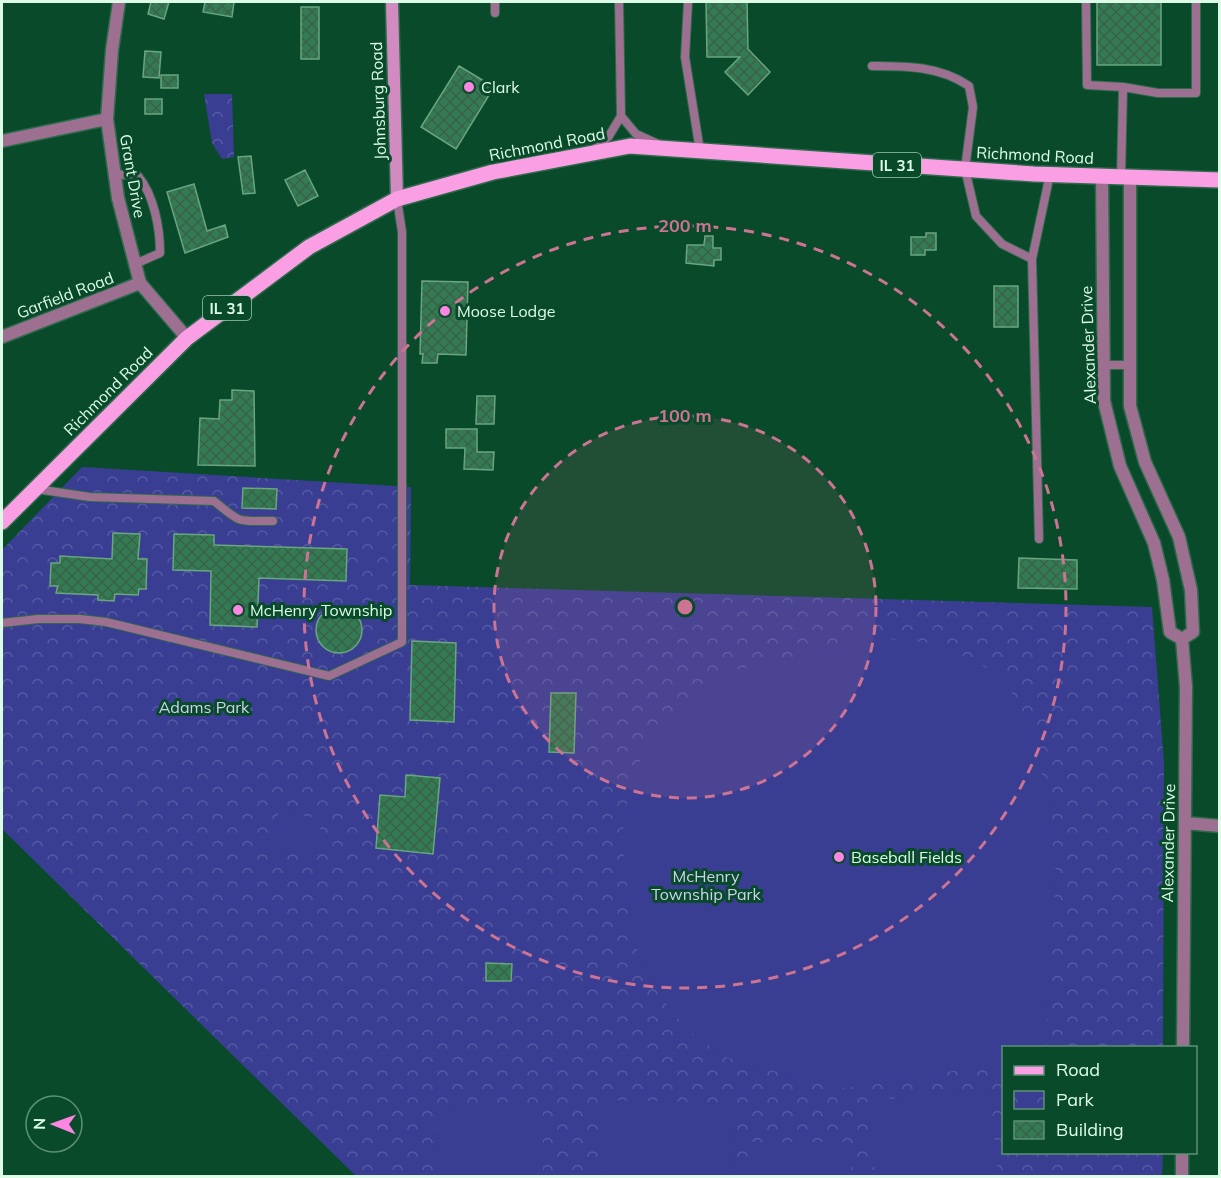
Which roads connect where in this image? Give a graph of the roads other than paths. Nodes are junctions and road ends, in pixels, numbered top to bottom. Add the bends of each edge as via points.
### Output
1 (119, 2) edge
2 (495, 2) edge
3 (619, 2) edge
4 (688, 2) edge
5 (1086, 2) edge
6 (1196, 2) edge
7 (393, 4) edge
8 (495, 13) dead end
9 (872, 66) dead end
10 (1123, 87) junction
11 (621, 116) junction
12 (106, 119) junction
13 (2, 141) edge
14 (670, 149) junction
15 (700, 151) junction
16 (590, 154) junction
17 (965, 169) junction
18 (114, 174) junction
19 (1050, 174) junction
20 (1102, 176) junction
21 (1125, 177) junction
22 (1220, 180) edge
23 (397, 199) junction
24 (1032, 259) junction
25 (135, 264) junction
26 (140, 283) junction
27 (2, 337) edge
28 (187, 338) junction
29 (1103, 365) junction
30 (1130, 365) junction
31 (35, 489) junction
32 (273, 521) dead end
33 (2, 522) edge
34 (1039, 539) dead end
35 (2, 623) edge
36 (1182, 639) junction
37 (1185, 824) junction
38 (1220, 826) edge
39 (1183, 1046) edge
40 (1182, 1154) edge
41 (1182, 1176) edge

1 - 12 street, Grant Drive
2 - 8 lane
3 - 11 lane
4 - 15 lane via 685,57
5 - 10 lane via 1087,85
6 - 10 lane via 1196,93 1158,93
7 - 23 street, Johnsburg Road
9 - 17 lane via 913,66 956,77 969,86 974,107
10 - 21 lane
11 - 14 lane via 636,134
11 - 16 lane via 609,136
12 - 13 street
12 - 18 street, Grant Drive
14 - 15 main road, Richmond Road / IL 31
14 - 16 main road, Richmond Road / IL 31 via 630,147
15 - 17 main road, Richmond Road / IL 31
16 - 23 main road, Richmond Road / IL 31 via 493,172
17 - 19 main road, Richmond Road / IL 31
17 - 24 lane via 976,216 1002,244
18 - 25 street, Grant Drive
18 - 25 lane via 138,176 148,188 160,253
19 - 20 main road, Richmond Road / IL 31
19 - 24 lane
20 - 21 main road, Richmond Road / IL 31
20 - 29 street, Alexander Drive
21 - 22 main road, Richmond Road / IL 31
21 - 30 street, Alexander Drive
23 - 28 main road, Richmond Road / IL 31 via 309,247
23 - 35 lane via 402,232 402,642 329,676 106,622 38,619
24 - 34 lane
25 - 26 street, Grant Drive
26 - 27 street, Garfield Road
26 - 28 street, Grant Drive
28 - 31 main road, Richmond Road / IL 31
29 - 30 lane
29 - 36 street, Alexander Drive via 1104,401 1112,442 1154,543 1170,632
30 - 36 street, Alexander Drive via 1130,406 1136,434 1179,537 1191,590 1193,632
31 - 32 lane via 90,496 214,501 229,517 239,521
31 - 33 main road, Richmond Road / IL 31
36 - 37 street, Alexander Drive via 1186,687
37 - 38 street
37 - 39 street, Alexander Drive
40 - 41 street

